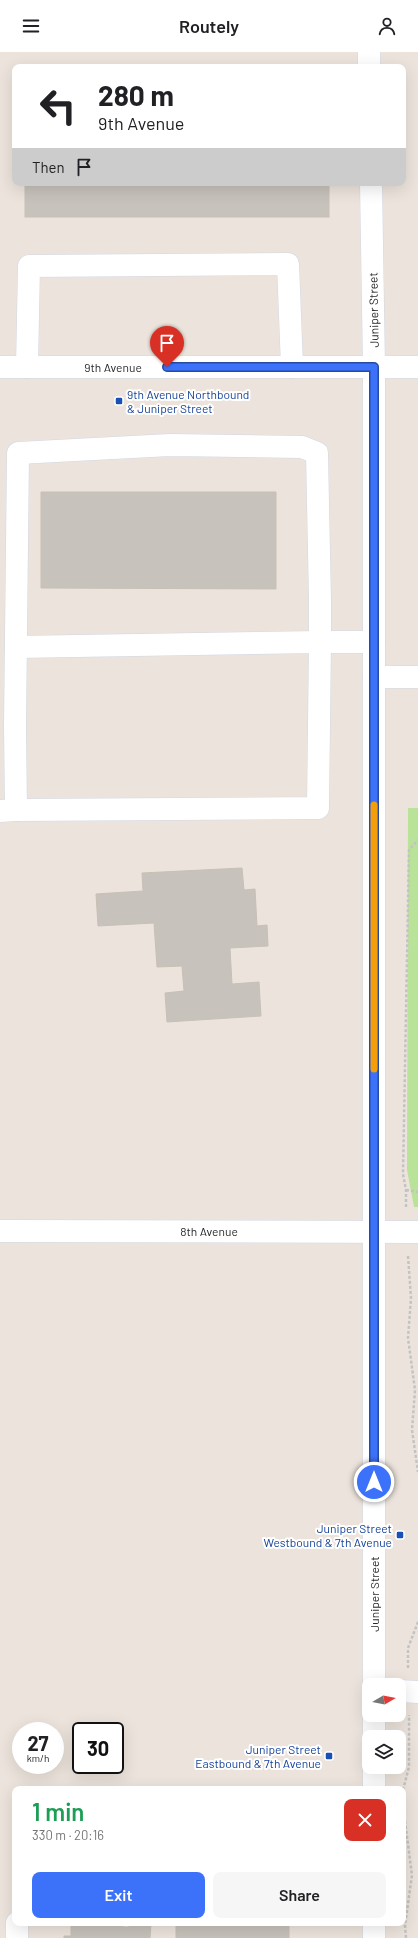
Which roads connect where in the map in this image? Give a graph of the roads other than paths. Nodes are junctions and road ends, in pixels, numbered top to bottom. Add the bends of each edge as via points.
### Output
1 (369, 52) edge
2 (369, 64) edge
3 (371, 186) edge
4 (0, 367) edge
5 (27, 367) junction
6 (292, 367) junction
7 (374, 367) junction
8 (418, 367) edge
9 (9, 453) edge
10 (320, 642) junction
11 (374, 642) junction
12 (16, 647) junction
13 (374, 677) junction
14 (418, 677) edge
15 (8, 810) edge
16 (0, 1231) edge
17 (374, 1232) junction
18 (412, 1232) edge
19 (374, 1678) edge
20 (406, 1691) edge
21 (418, 1692) edge
22 (374, 1774) edge
23 (374, 1786) edge
24 (17, 1926) edge
25 (374, 1926) edge
26 (17, 1938) edge
27 (374, 1938) edge

1 - 2 street
3 - 7 street, Juniper Street
4 - 5 street, 9th Avenue
5 - 6 street, 9th Avenue
5 - 6 street via 29,266 288,264
6 - 7 street, 9th Avenue
7 - 8 street, 9th Avenue
7 - 11 street, Juniper Street
9 - 10 street via 170,445 302,447 317,452
9 - 12 street
10 - 11 street
10 - 12 street
10 - 15 street via 318,808
11 - 13 street, Juniper Street
12 - 15 street
13 - 14 street
13 - 17 street, Juniper Street
16 - 17 street, 8th Avenue
17 - 18 street, 8th Avenue
17 - 19 street, Juniper Street
20 - 21 street
22 - 23 street
24 - 26 street
25 - 27 street

